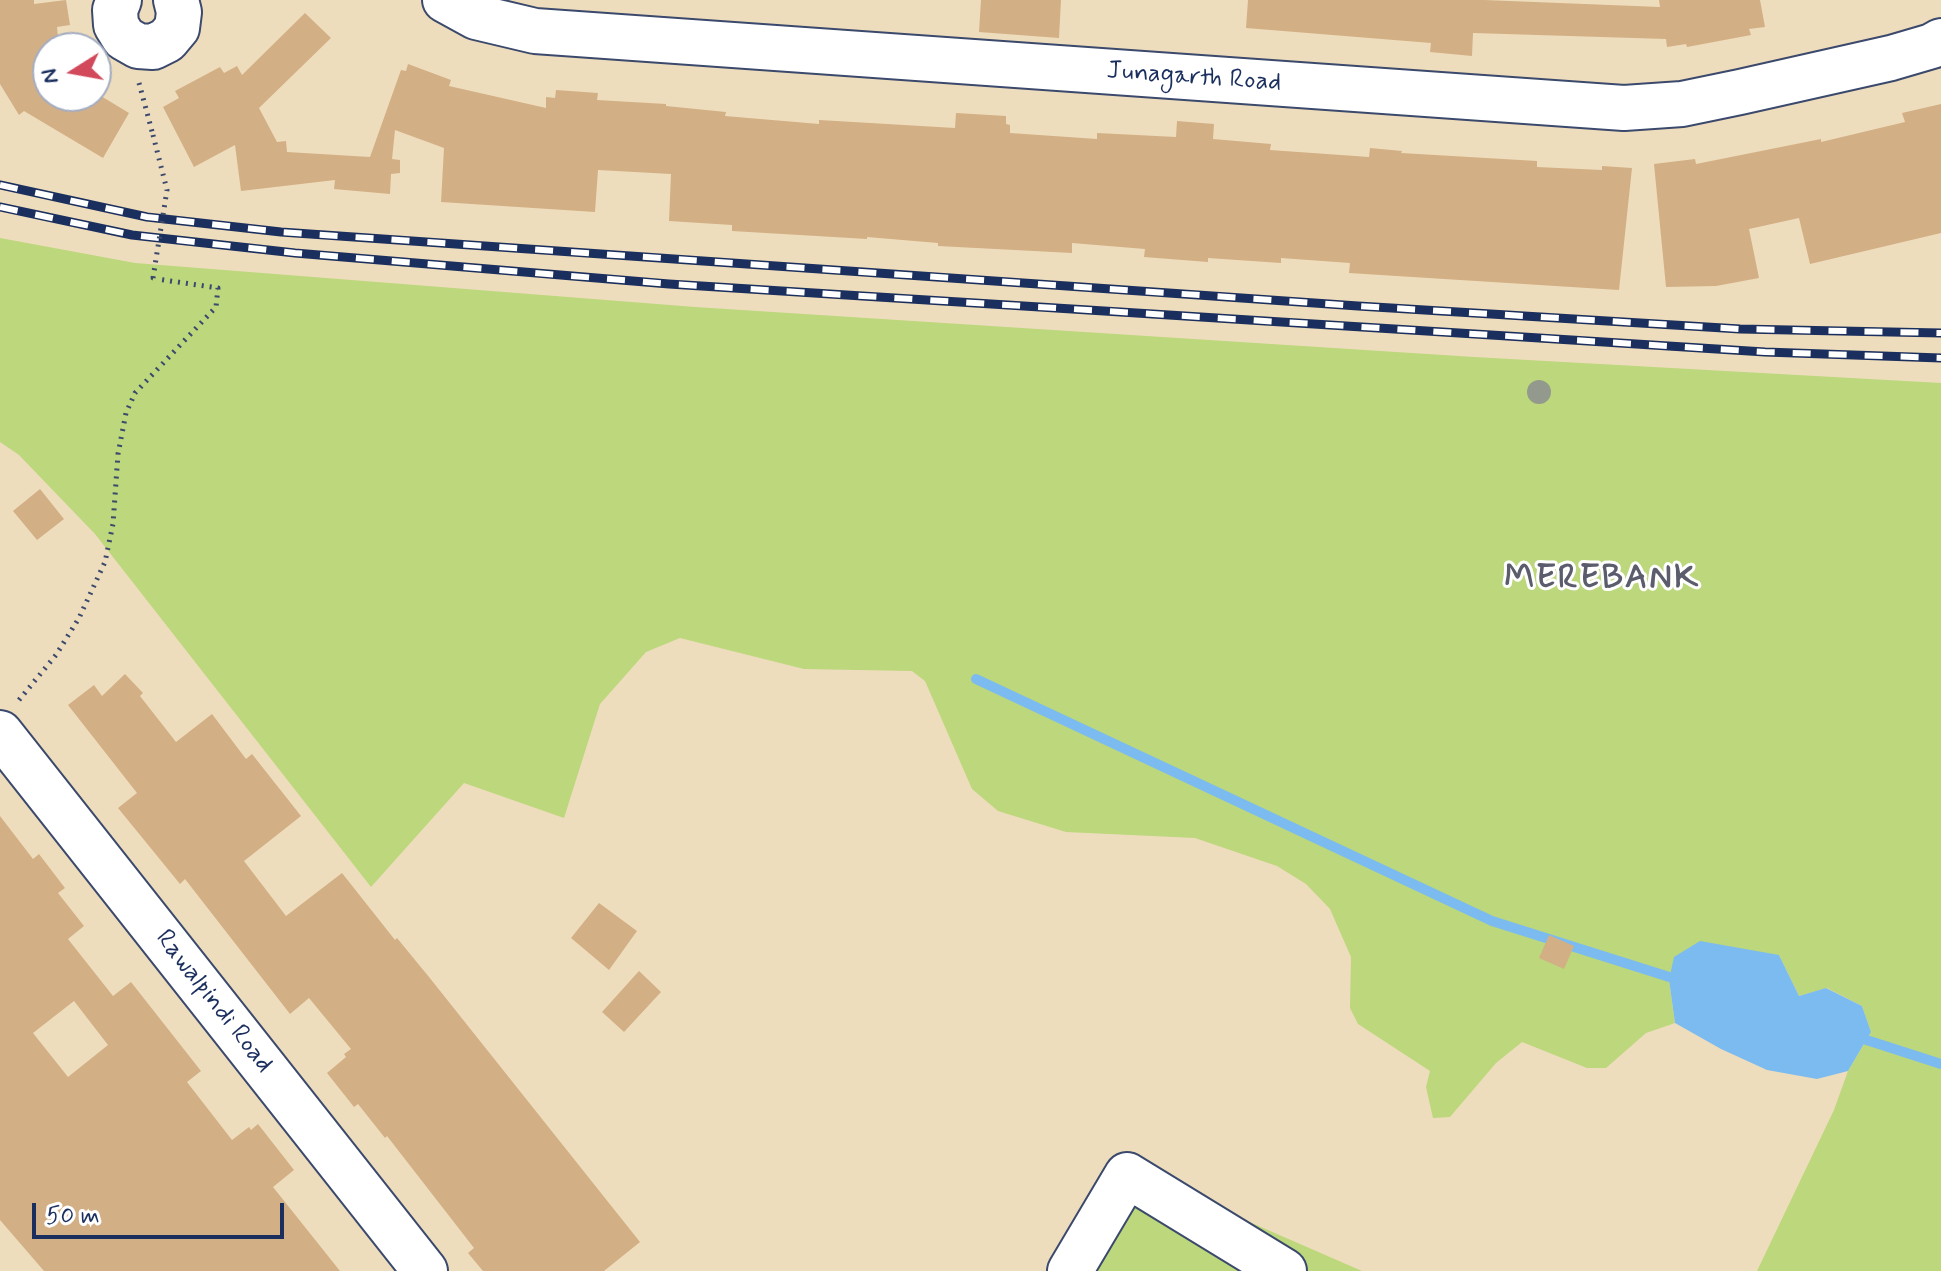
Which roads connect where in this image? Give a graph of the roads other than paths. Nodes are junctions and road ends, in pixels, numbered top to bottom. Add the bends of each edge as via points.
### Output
1 (119, 0) edge
2 (176, 0) edge
3 (445, 0) edge
4 (1941, 41) edge
5 (7, 718) edge
6 (425, 1271) edge
7 (1070, 1271) edge
8 (1284, 1271) edge

1 - 2 street via 116,25 124,38 153,47 177,28
3 - 4 street, Junagarth Road via 476,17 535,31 1624,108 1740,92 1891,58
5 - 6 street, Rawalpindi Road
7 - 8 street via 1127,1175

